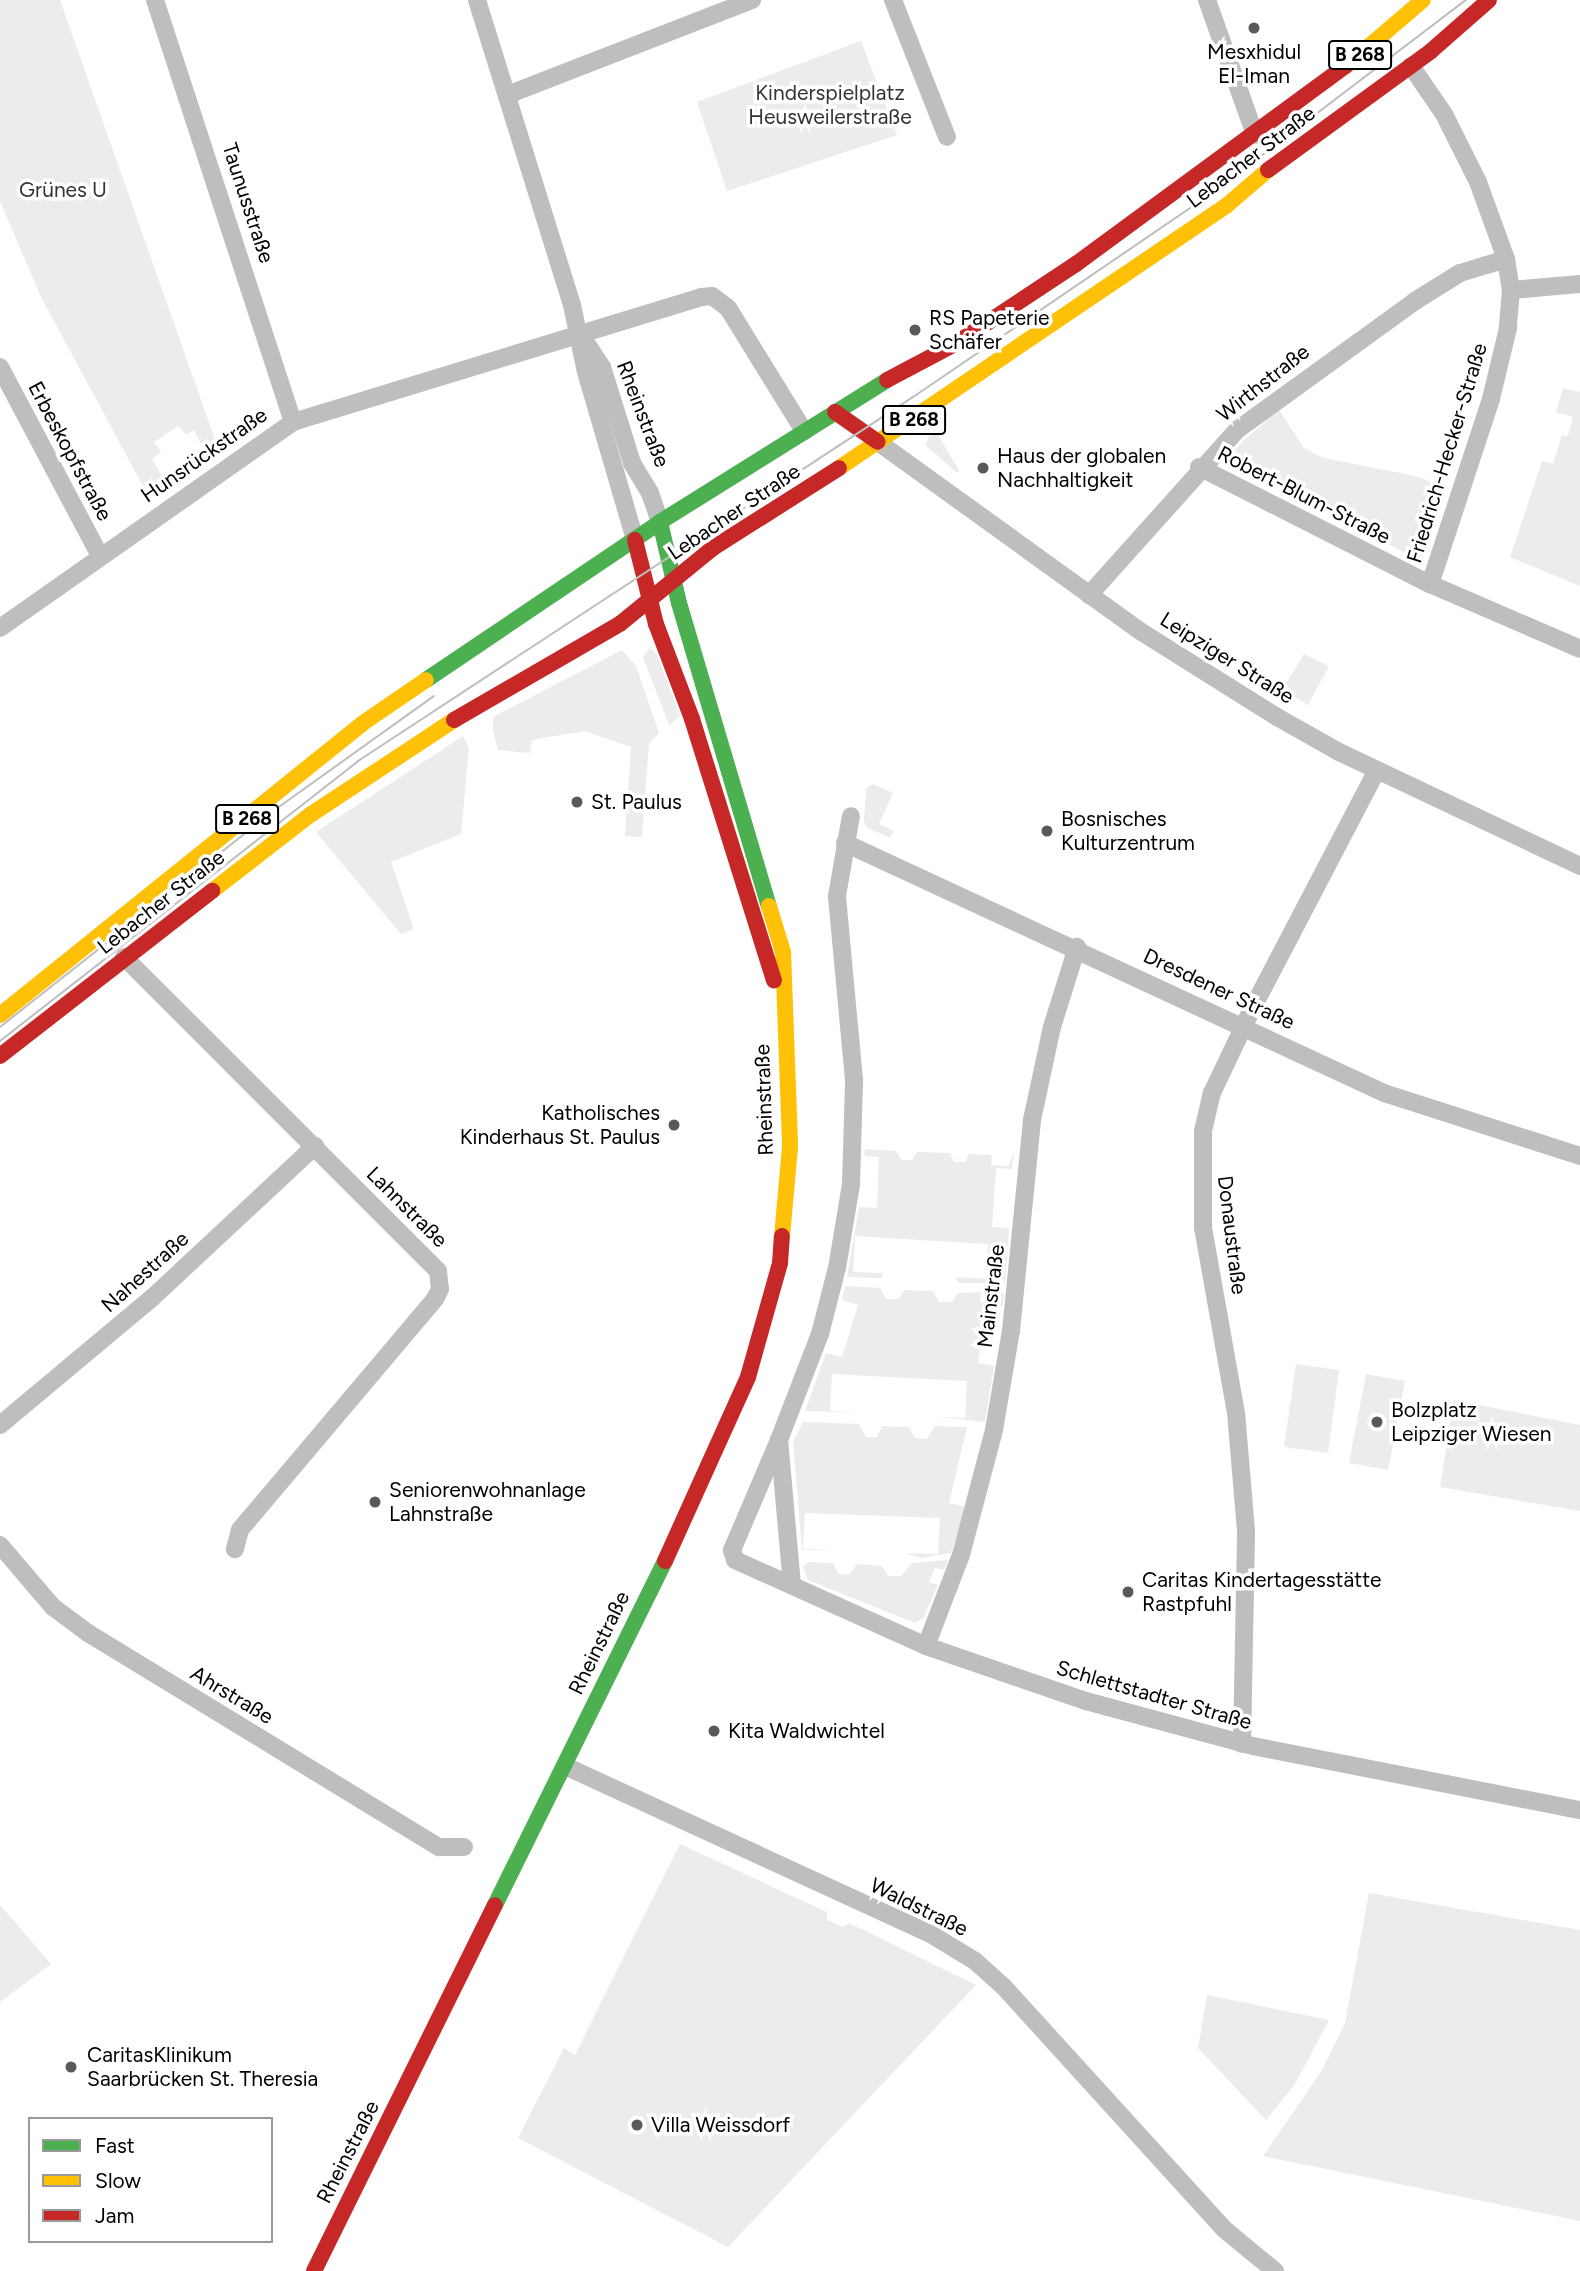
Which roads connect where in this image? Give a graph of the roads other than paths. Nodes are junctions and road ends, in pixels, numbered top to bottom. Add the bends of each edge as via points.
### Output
1 (155, 0) edge
2 (477, 0) edge
3 (752, 0) edge
4 (893, 0) edge
5 (1207, 0) edge
6 (1423, 0) edge
7 (1489, 0) edge
8 (1411, 66) junction
9 (507, 95) junction
10 (1255, 135) junction
11 (947, 137) dead end
12 (1506, 259) junction
13 (1580, 284) edge
14 (1511, 290) junction
15 (581, 335) junction
16 (0, 367) edge
17 (835, 412) junction
18 (293, 422) junction
19 (804, 431) junction
20 (878, 442) junction
21 (1199, 467) junction
22 (660, 522) junction
23 (635, 540) junction
24 (100, 556) junction
25 (672, 579) junction
26 (1430, 584) junction
27 (1089, 595) junction
28 (648, 598) junction
29 (0, 628) edge
30 (1580, 649) edge
31 (339, 742) junction
32 (1377, 770) junction
33 (310, 815) junction
34 (851, 816) dead end
35 (845, 843) junction
36 (1580, 866) edge
37 (1077, 947) junction
38 (124, 957) junction
39 (781, 998) junction
40 (0, 1015) edge
41 (1244, 1026) junction
42 (0, 1056) edge
43 (315, 1146) junction
44 (1580, 1156) edge
45 (0, 1424) edge
46 (779, 1440) junction
47 (0, 1545) edge
48 (235, 1549) dead end
49 (792, 1585) junction
50 (926, 1646) junction
51 (1242, 1744) junction
52 (565, 1766) junction
53 (1580, 1810) edge
54 (464, 1847) dead end
55 (314, 2271) edge
56 (1275, 2271) edge

1 - 18 street, Taunusstraße
2 - 9 street, Rheinstraße
3 - 9 street
4 - 11 street
5 - 10 street
6 - 10 main road, Lebacher Straße / B 268 via 1311,96
7 - 8 main road, Lebacher Straße / B 268
8 - 12 street, Friedrich-Hecker-Straße via 1460,144
8 - 20 main road, Lebacher Straße / B 268 via 1277,163 1226,206 1071,306
9 - 15 street, Rheinstraße
10 - 17 main road, Lebacher Straße / B 268 via 1210,162 1145,215 1016,304
12 - 14 street, Friedrich-Hecker-Straße
12 - 21 street, Wirthstraße via 1460,273 1415,301 1262,410
13 - 14 street
14 - 26 street, Friedrich-Hecker-Straße via 1508,328 1491,399
15 - 18 street, Hunsrückstraße
15 - 19 street via 712,296 724,302
15 - 22 street, Rheinstraße via 602,367 632,463
15 - 23 street, Rheinstraße via 586,372
16 - 24 street, Erbeskopfstraße
17 - 19 main road, Lebacher Straße / B 268
17 - 20 main road
18 - 24 street, Hunsrückstraße
19 - 22 main road, Lebacher Straße / B 268
20 - 25 main road, Lebacher Straße / B 268
20 - 27 street, Leipziger Straße
21 - 26 street, Robert-Blum-Straße
21 - 27 street, Wirthstraße
22 - 23 main road, Lebacher Straße / B 268
22 - 25 main road, Rheinstraße
23 - 28 main road, Rheinstraße
23 - 31 main road, Lebacher Straße / B 268
24 - 29 street, Hunsrückstraße
25 - 28 main road, Lebacher Straße / B 268
25 - 39 main road, Rheinstraße via 775,916 783,952
26 - 30 street, Robert-Blum-Straße
27 - 32 street, Leipziger Straße via 1277,717
28 - 33 main road, Lebacher Straße / B 268 via 621,623 470,710
28 - 39 main road, Rheinstraße via 692,719
31 - 33 main road, B 268 via 356,755 356,774
31 - 40 main road, Lebacher Straße / B 268
32 - 36 street, Leipziger Straße
32 - 41 street, Donaustraße
33 - 38 main road, Lebacher Straße / B 268
34 - 35 street
35 - 37 street, Dresdener Straße
35 - 46 street via 837,896 854,1080 851,1184 820,1334
37 - 41 street, Dresdener Straße
37 - 50 street, Mainstraße via 1052,1027 1032,1120 1011,1331 994,1430 961,1555
38 - 42 main road, Lebacher Straße / B 268
38 - 43 street, Lahnstraße
39 - 52 main road, Rheinstraße via 790,1107 788,1193 780,1263 762,1338 708,1467
41 - 44 street, Dresdener Straße via 1384,1093
41 - 51 street, Donaustraße via 1212,1093 1200,1166 1205,1239 1241,1460 1247,1553
43 - 45 street, Nahestraße via 152,1298
43 - 48 street, Lahnstraße via 427,1258 438,1271 440,1289 240,1530
46 - 49 street
46 - 49 street, Schlettstadter Straße via 732,1550 735,1560
47 - 54 street, Ahrstraße via 53,1607 88,1633 439,1847
49 - 50 street, Schlettstadter Straße
50 - 51 street, Schlettstadter Straße via 1086,1701
51 - 53 street, Schlettstadter Straße
52 - 55 main road, Rheinstraße
52 - 56 street, Waldstraße via 934,1936 975,1961 1224,2229

